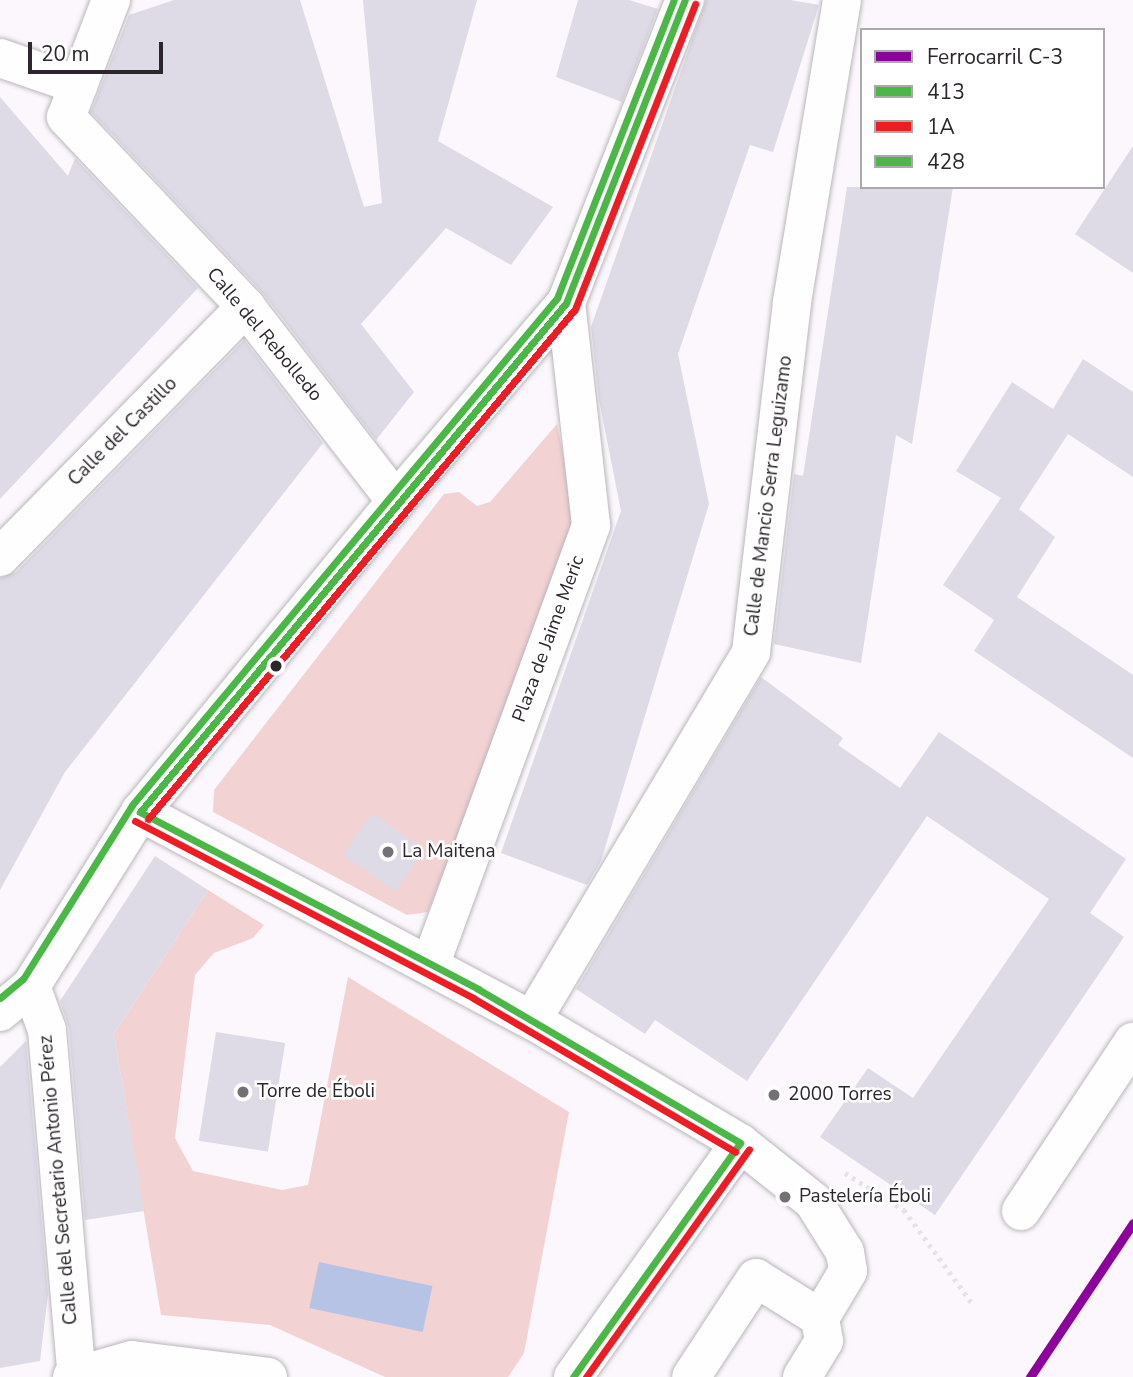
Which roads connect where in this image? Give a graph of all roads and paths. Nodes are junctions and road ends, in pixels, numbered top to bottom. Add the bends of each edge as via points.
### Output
1 (685, 0) edge
2 (842, 0) edge
3 (115, 1) edge
4 (0, 58) edge
5 (72, 101) junction
6 (566, 303) junction
7 (246, 307) junction
8 (396, 501) junction
9 (0, 558) edge
10 (140, 813) junction
11 (431, 963) junction
12 (16, 981) edge
13 (0, 1012) edge
14 (532, 1020) junction
15 (1133, 1042) edge
16 (740, 1143) junction
17 (813, 1201) junction
18 (1021, 1211) dead end
19 (972, 1303) dead end
20 (820, 1318) junction
21 (75, 1377) edge
22 (268, 1377) edge
23 (573, 1377) edge
24 (691, 1377) edge
25 (802, 1377) edge

1 - 6 street
2 - 14 street, Calle de Mancio Serra Leguizamo via 792,302 751,652
3 - 5 street
4 - 5 street
5 - 7 street, Calle del Rebolledo
6 - 8 street
6 - 11 street, Plaza de Jaime Meric via 591,525
7 - 8 street, Calle del Rebolledo
7 - 9 street, Calle del Castillo
8 - 10 street
10 - 11 street
10 - 12 street
11 - 14 street
12 - 13 street
12 - 21 street, Calle del Secretario Antonio Pérez via 47,1030
14 - 16 street
15 - 18 street
16 - 17 street
16 - 23 street
17 - 19 path via 844,1173 852,1175 904,1210
17 - 20 street via 845,1252 848,1271
20 - 24 street via 755,1278
20 - 25 street via 824,1341
21 - 22 street via 132,1360

